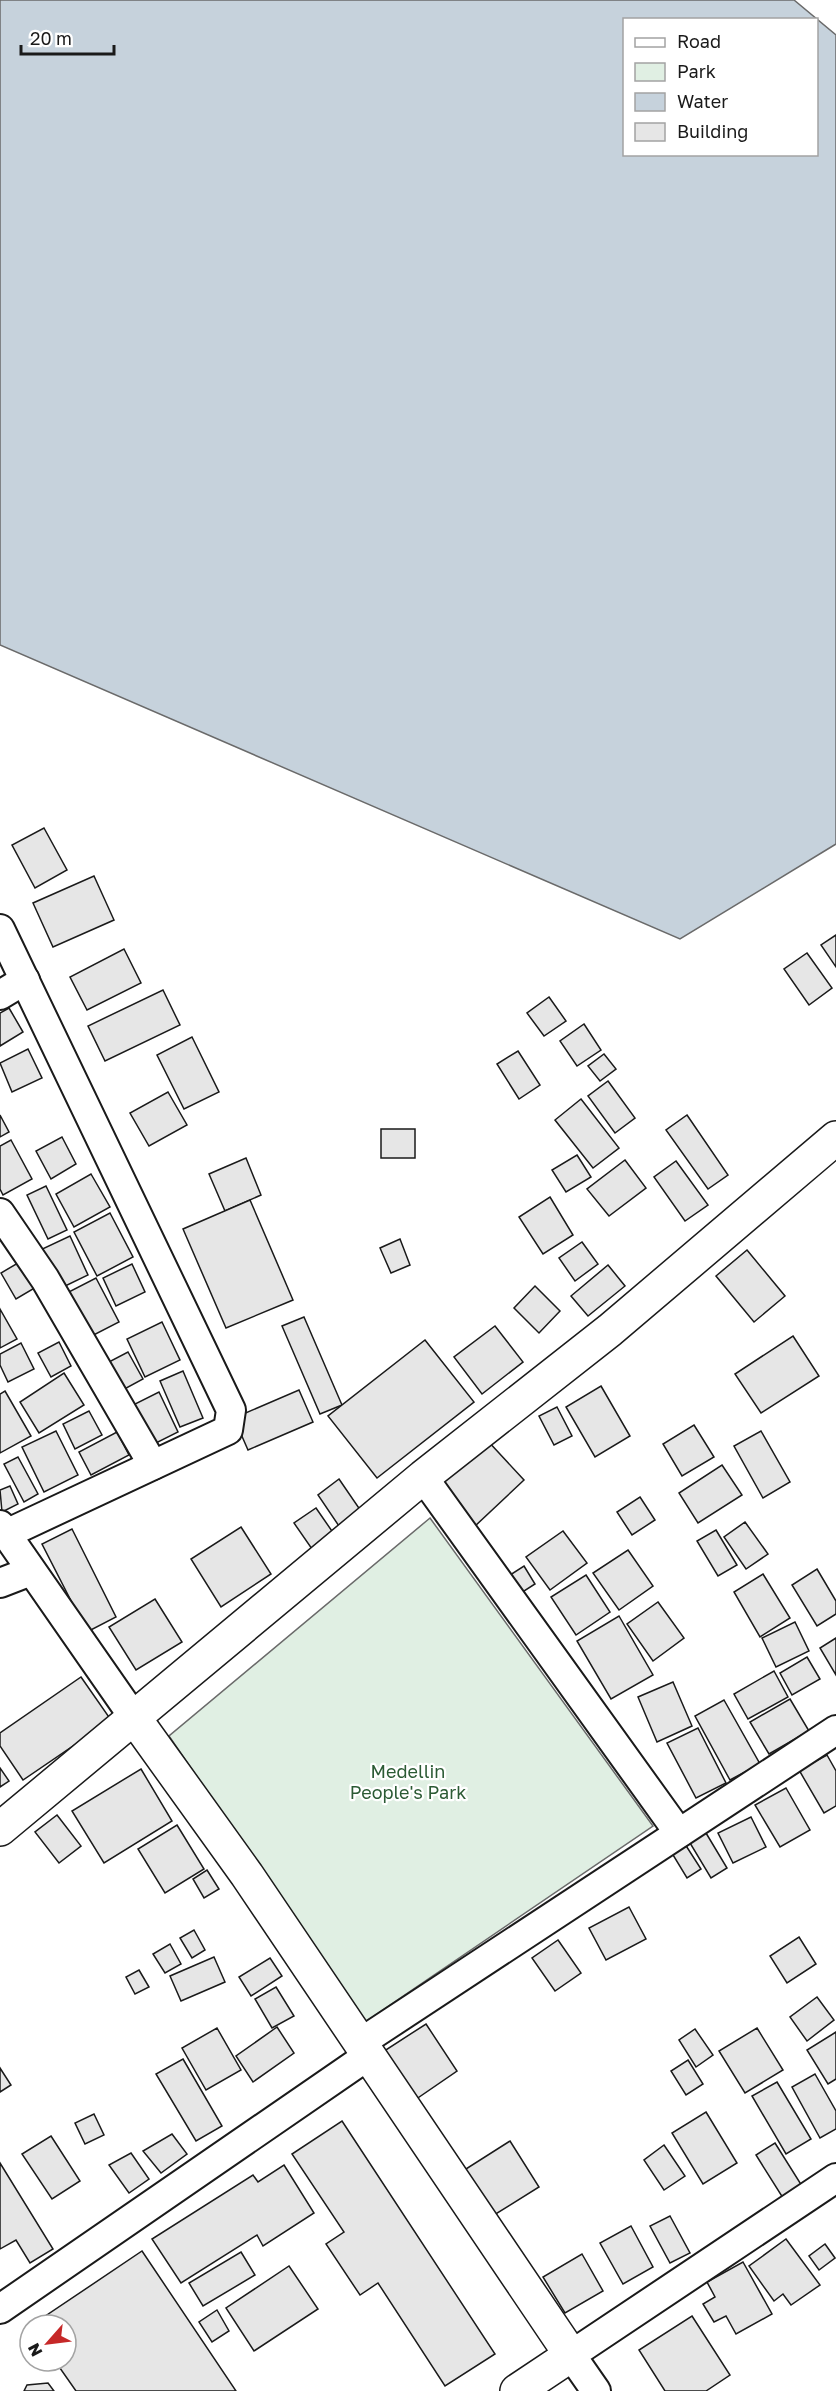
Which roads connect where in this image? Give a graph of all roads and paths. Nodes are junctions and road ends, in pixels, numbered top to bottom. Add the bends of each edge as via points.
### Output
1 (0, 929) edge
2 (25, 980) junction
3 (0, 995) edge
4 (836, 1138) edge
5 (0, 1213) edge
6 (153, 1465) junction
7 (423, 1477) junction
8 (3, 1530) edge
9 (31, 1571) junction
10 (0, 1583) edge
11 (135, 1719) junction
12 (836, 1730) edge
13 (0, 1829) edge
14 (679, 1833) junction
15 (364, 2049) junction
16 (836, 2178) edge
17 (0, 2309) edge
18 (571, 2355) junction
19 (517, 2391) edge
20 (596, 2391) edge

1 - 2 street
2 - 3 street
2 - 6 street via 231,1410 228,1430
4 - 7 main road via 610,1330
5 - 6 street via 45,1279
6 - 8 street
7 - 11 main road
7 - 14 street
8 - 9 street
9 - 10 street
9 - 11 street
11 - 13 main road
11 - 15 main road via 247,1875
12 - 14 street
14 - 15 street
15 - 17 street
15 - 18 main road
16 - 18 street
18 - 19 main road
18 - 20 street

